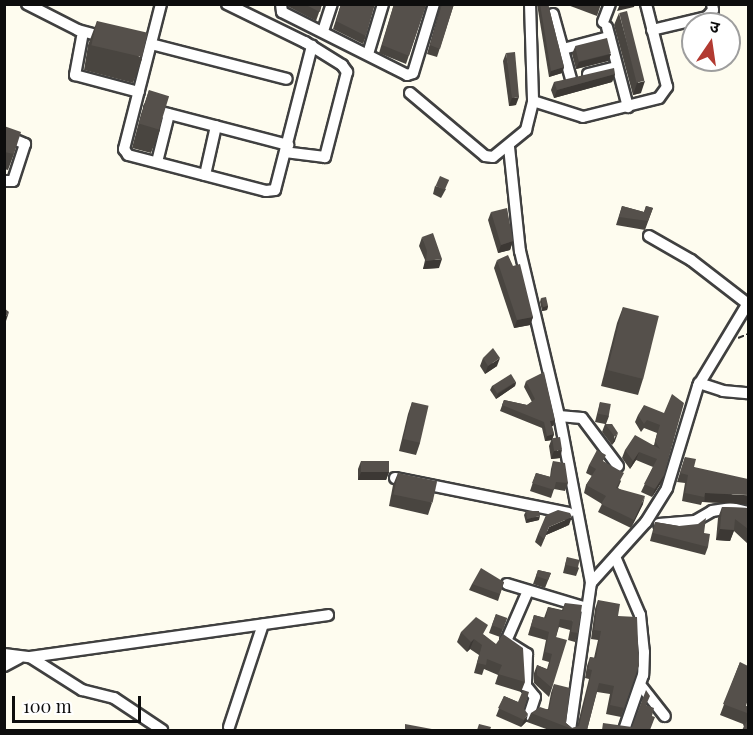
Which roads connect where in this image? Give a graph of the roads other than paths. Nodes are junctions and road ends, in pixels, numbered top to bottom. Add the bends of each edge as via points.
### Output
1 (27, 4) edge
2 (161, 4) edge
3 (227, 4) edge
4 (281, 4) edge
5 (332, 4) edge
6 (383, 4) edge
7 (434, 4) edge
8 (530, 4) edge
9 (610, 4) edge
10 (646, 4) edge
11 (712, 4) edge
12 (557, 9) edge
13 (606, 29) junction
14 (652, 30) junction
15 (323, 31) junction
16 (83, 32) junction
17 (116, 41) edge
18 (312, 46) junction
19 (146, 47) junction
20 (563, 49) junction
21 (368, 54) junction
22 (617, 67) junction
23 (286, 78) dead end
24 (139, 92) junction
25 (410, 93) dead end
26 (533, 101) junction
27 (136, 105) junction
28 (628, 106) junction
29 (169, 114) junction
30 (216, 126) junction
31 (4, 135) edge
32 (512, 145) junction
33 (288, 148) junction
34 (157, 162) junction
35 (205, 175) junction
36 (4, 181) edge
37 (649, 236) dead end
38 (748, 303) edge
39 (699, 383) junction
40 (748, 393) edge
41 (559, 416) junction
42 (618, 466) dead end
43 (395, 478) edge
44 (748, 512) edge
45 (577, 515) junction
46 (646, 522) junction
47 (616, 559) junction
48 (591, 583) junction
49 (507, 584) dead end
50 (527, 593) junction
51 (586, 608) junction
52 (327, 615) dead end
53 (263, 624) junction
54 (4, 654) edge
55 (25, 658) junction
56 (4, 666) edge
57 (640, 684) junction
58 (529, 715) edge
59 (665, 716) dead end
60 (229, 727) dead end
61 (162, 730) edge
62 (570, 730) edge
63 (624, 730) edge

1 - 16 street
2 - 19 street
3 - 18 street
4 - 15 street via 282,12
5 - 15 street
6 - 21 street
7 - 21 street via 411,75
8 - 26 street
9 - 13 street
10 - 14 street
11 - 14 street via 713,10 707,17
12 - 20 street
13 - 20 street
13 - 22 street
14 - 28 street via 666,92 662,97
15 - 21 street
16 - 17 street
16 - 24 street via 75,75
18 - 33 street
18 - 33 street via 346,68 346,82 325,157
19 - 23 street
19 - 24 street
20 - 22 street via 566,80
22 - 28 street
24 - 27 street
25 - 32 street via 485,156 496,157
26 - 28 street via 583,117
26 - 32 street via 523,134
27 - 29 street
27 - 34 street via 125,152
29 - 30 street
29 - 34 street
30 - 33 street
30 - 35 street
31 - 36 street via 25,144 13,181
32 - 41 street via 520,251
33 - 35 street via 275,190
34 - 35 street
37 - 38 street via 691,260
38 - 39 street
39 - 40 street via 723,391
39 - 46 street via 667,488
41 - 42 street via 582,418
41 - 45 street
43 - 45 street
44 - 46 street via 732,508 712,511 695,521 671,526
45 - 48 street
46 - 47 street
47 - 48 street
47 - 57 street via 640,615 644,652
48 - 51 street
49 - 50 street
50 - 51 street
50 - 58 street via 506,641 527,654 526,687 536,697
51 - 62 street via 583,658
52 - 53 street
53 - 55 street
53 - 60 street
54 - 55 street
55 - 56 street
55 - 61 street via 82,690 114,698
57 - 59 street
57 - 63 street

